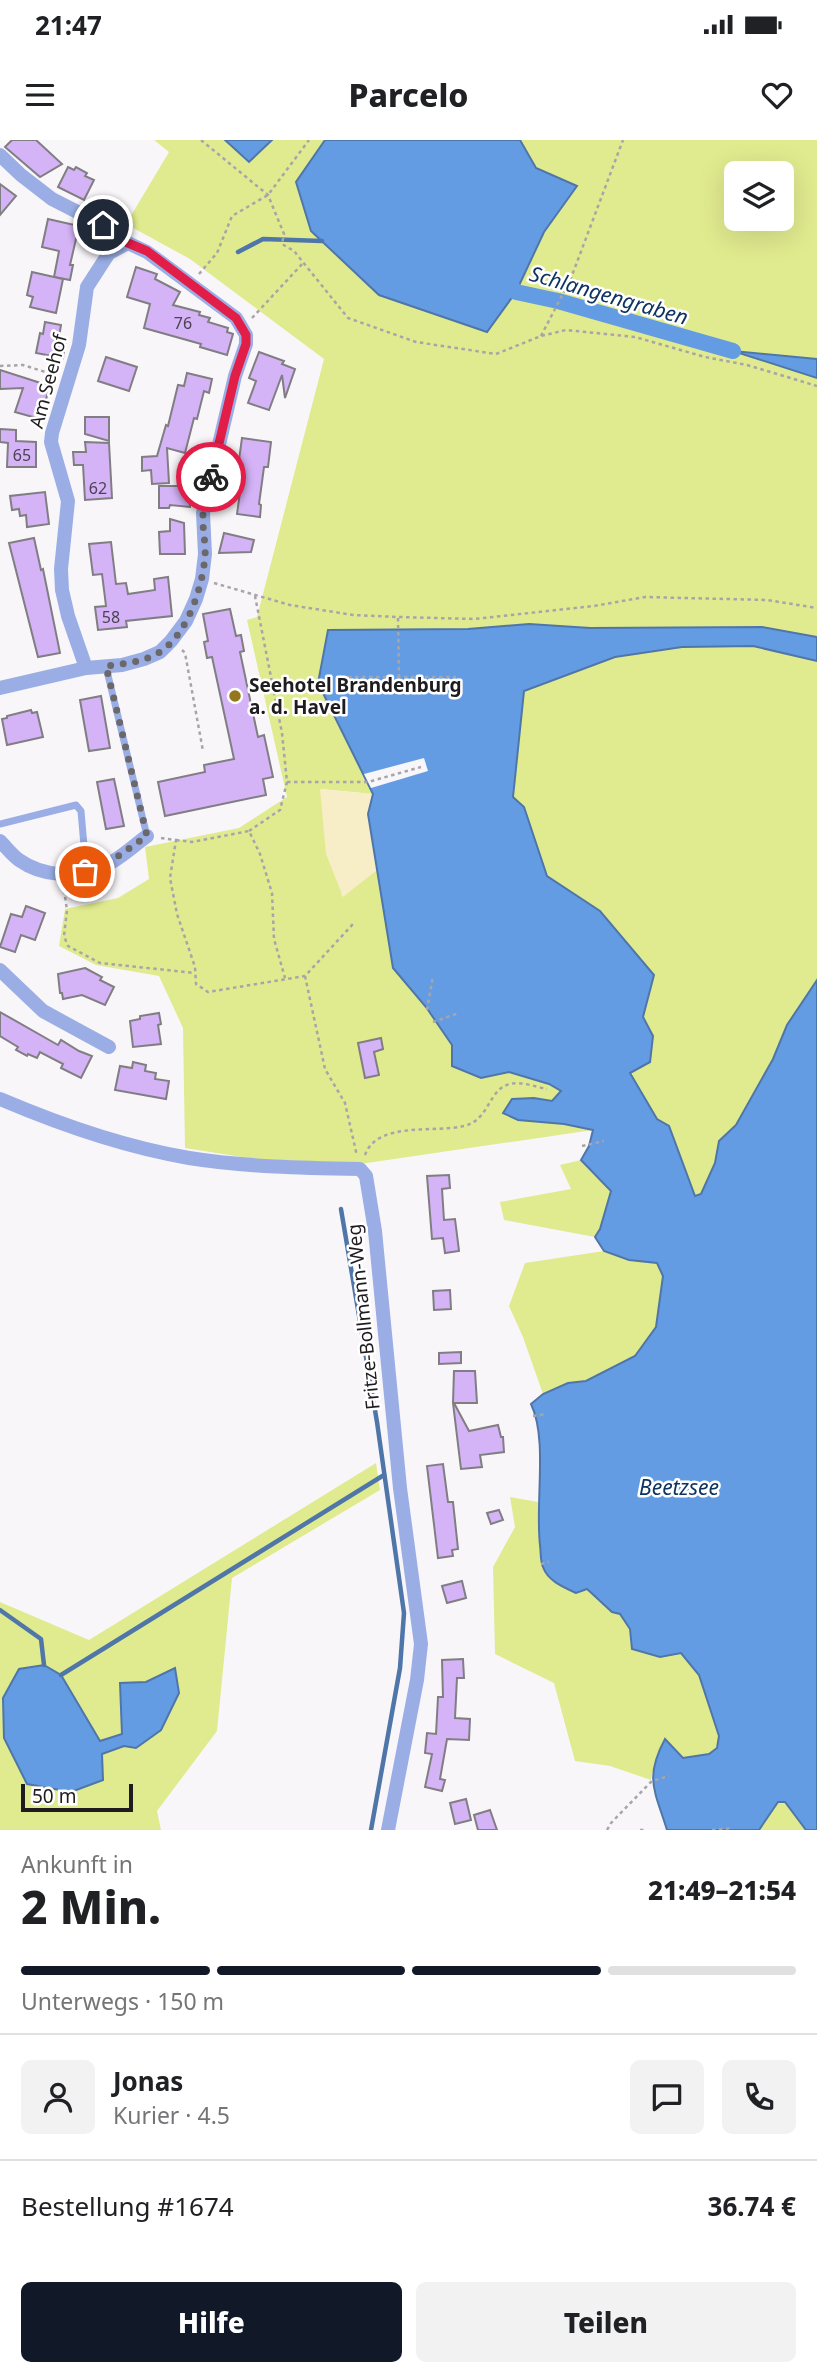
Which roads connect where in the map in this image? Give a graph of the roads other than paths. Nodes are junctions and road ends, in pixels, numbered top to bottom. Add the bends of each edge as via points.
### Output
1 (0, 155) edge
2 (128, 243) junction
3 (106, 666) junction
4 (86, 668) junction
5 (0, 688) edge
6 (0, 824) edge
7 (147, 836) joint
8 (0, 841) edge
9 (92, 870) junction
10 (0, 970) edge
11 (109, 1047) dead end
12 (0, 1099) edge
13 (388, 1830) edge

1 - 2 street via 52,199
2 - 3 street via 147,251 236,318 246,344 203,513 205,554 196,599 186,621 160,652
2 - 4 street, Am Seehof via 109,253 87,287 79,345 51,433 68,501 62,590
3 - 4 street
3 - 7 lane
4 - 5 street
6 - 9 lane via 76,805
7 - 9 street
8 - 9 street via 19,860 43,871 61,875
10 - 11 street via 43,1011
12 - 13 street, Fritze-Bollmann-Weg via 122,1144 188,1158 361,1171 366,1176 421,1644

